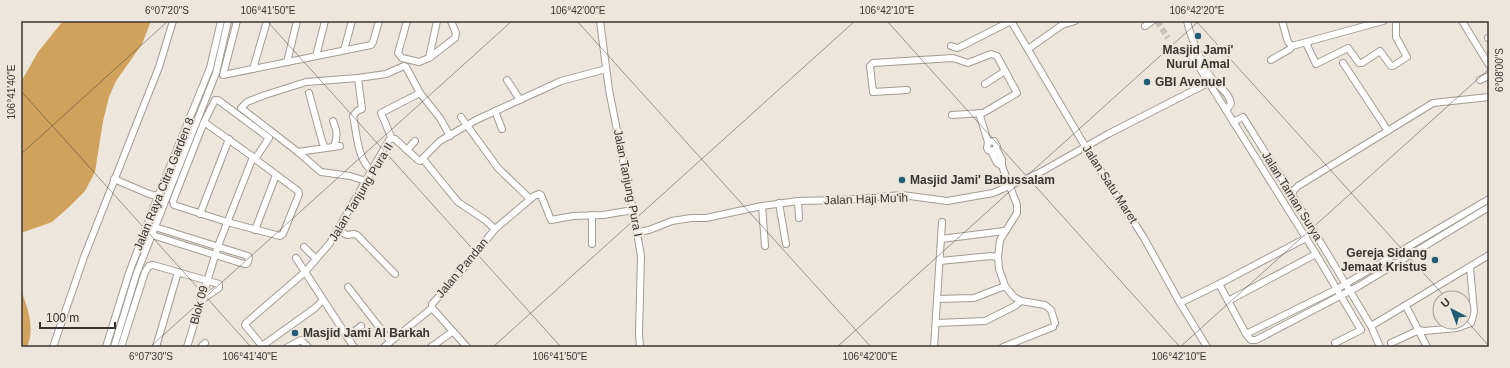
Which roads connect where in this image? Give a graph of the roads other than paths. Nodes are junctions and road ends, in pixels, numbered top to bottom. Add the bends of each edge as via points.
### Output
1 (173, 21) edge
2 (221, 21) edge
3 (228, 21) edge
4 (237, 21) edge
5 (267, 21) edge
6 (297, 21) edge
7 (325, 21) edge
8 (352, 21) edge
9 (379, 21) edge
10 (407, 21) edge
11 (437, 21) edge
12 (452, 21) edge
13 (600, 21) edge
14 (1011, 21) edge
15 (1075, 21) edge
16 (1152, 21) edge
17 (1187, 21) edge
18 (1282, 21) edge
19 (1384, 21) edge
20 (1396, 21) edge
21 (1462, 21) edge
22 (1371, 22) edge
23 (1145, 26) dead end
24 (1306, 43) junction
25 (951, 46) dead end
26 (1292, 46) junction
27 (1028, 49) junction
28 (344, 50) junction
29 (1189, 51) dead end
30 (316, 56) junction
31 (429, 58) junction
32 (1271, 60) dead end
33 (287, 62) junction
34 (1343, 63) dead end
35 (1489, 66) edge
36 (253, 69) junction
37 (606, 69) junction
38 (1006, 71) junction
39 (1489, 76) edge
40 (358, 78) junction
41 (508, 80) dead end
42 (1480, 80) dead end
43 (1208, 83) junction
44 (985, 84) dead end
45 (907, 90) dead end
46 (309, 93) dead end
47 (420, 93) junction
48 (1489, 97) edge
49 (520, 100) junction
50 (1226, 110) junction
51 (495, 111) junction
52 (981, 113) junction
53 (952, 115) dead end
54 (461, 117) dead end
55 (333, 121) dead end
56 (204, 122) junction
57 (1233, 122) junction
58 (468, 125) junction
59 (502, 129) dead end
60 (1388, 131) junction
61 (450, 136) junction
62 (392, 139) junction
63 (229, 140) junction
64 (415, 141) dead end
65 (1085, 146) junction
66 (326, 148) junction
67 (407, 150) junction
68 (298, 152) junction
69 (254, 158) junction
70 (423, 159) junction
71 (372, 171) junction
72 (276, 175) junction
73 (114, 179) junction
74 (366, 181) junction
75 (1011, 186) junction
76 (1292, 195) junction
77 (157, 196) junction
78 (166, 199) junction
79 (530, 199) junction
80 (1489, 199) edge
81 (798, 201) junction
82 (780, 203) junction
83 (762, 206) junction
84 (1489, 207) edge
85 (633, 210) junction
86 (200, 214) junction
87 (592, 215) junction
88 (799, 218) dead end
89 (227, 222) junction
90 (942, 222) dead end
91 (155, 227) junction
92 (495, 229) junction
93 (255, 230) junction
94 (338, 230) junction
95 (170, 231) junction
96 (1004, 231) junction
97 (638, 232) junction
98 (152, 235) junction
99 (1306, 238) junction
100 (166, 239) junction
101 (941, 239) junction
102 (592, 244) dead end
103 (786, 244) dead end
104 (218, 246) junction
105 (765, 246) dead end
106 (304, 247) dead end
107 (215, 254) junction
108 (1316, 254) junction
109 (1489, 255) edge
110 (998, 257) junction
111 (296, 258) dead end
112 (316, 259) junction
113 (940, 261) junction
114 (1470, 267) junction
115 (178, 272) junction
116 (305, 272) junction
117 (395, 274) dead end
118 (206, 281) junction
119 (1219, 284) junction
120 (1346, 284) junction
121 (1005, 286) junction
122 (348, 287) dead end
123 (1337, 289) junction
124 (1350, 291) junction
125 (1341, 296) junction
126 (937, 299) junction
127 (200, 300) junction
128 (323, 300) junction
129 (1020, 301) junction
130 (1228, 301) junction
131 (1180, 303) junction
132 (1406, 306) junction
133 (432, 308) junction
134 (115, 320) junction
135 (122, 322) junction
136 (936, 323) junction
137 (361, 326) dead end
138 (1371, 326) junction
139 (1419, 330) junction
140 (452, 332) junction
141 (1246, 334) junction
142 (350, 342) edge
143 (390, 342) junction
144 (1335, 343) dead end
145 (1392, 343) dead end
146 (262, 346) edge
147 (53, 347) edge
148 (106, 347) edge
149 (114, 347) edge
150 (121, 347) edge
151 (156, 347) edge
152 (187, 347) edge
153 (288, 347) edge
154 (308, 347) edge
155 (344, 347) edge
156 (384, 347) edge
157 (431, 347) edge
158 (467, 347) edge
159 (640, 347) edge
160 (934, 347) edge
161 (1003, 347) edge
162 (1207, 347) edge
163 (1380, 347) edge
164 (1427, 347) edge

1 - 73 street via 159,67
2 - 77 street, Jalan Raya Citra Garden 8 via 210,68
3 - 78 street, Jalan Raya Citra Garden 8 via 216,73
4 - 36 street via 223,75
5 - 36 street
6 - 33 street
7 - 30 street
8 - 28 street
9 - 28 street via 372,44
10 - 31 street via 399,56 419,62
11 - 31 street
12 - 31 street via 455,38
13 - 37 street, Jalan Tanjung Pura I
14 - 25 street via 960,47
14 - 27 street, Jalan Satu Maret
15 - 27 street via 1062,25
16 - 23 street
17 - 50 street via 1193,43 1208,73 1230,99 1231,104
18 - 26 street via 1288,42
19 - 22 street
20 - 24 street via 1396,37 1407,57 1391,66 1380,51 1359,63 1348,48 1316,64
21 - 35 street
22 - 24 street
24 - 26 street
26 - 32 street
27 - 65 street, Jalan Satu Maret
28 - 30 street
29 - 43 street, Jalan Taman Surya
30 - 33 street
33 - 36 street
34 - 60 street
37 - 49 street via 566,79
37 - 85 street, Jalan Tanjung Pura I
38 - 44 street
38 - 45 street via 997,56 991,54 968,63 953,58 871,64 873,92
38 - 52 street via 1017,93
39 - 42 street
40 - 47 street via 386,74 404,66
40 - 68 street via 306,82 247,102 241,108
40 - 71 street via 362,109 353,116 360,155
41 - 49 street
43 - 50 street, Jalan Taman Surya
43 - 65 street
46 - 66 street
47 - 61 street via 440,118
47 - 62 street via 381,114
48 - 60 street via 1433,103
49 - 51 street
50 - 57 street, Jalan Taman Surya
51 - 58 street
51 - 59 street
52 - 53 street
52 - 75 street via 990,142 987,148 994,150 996,163 1002,166
54 - 58 street
55 - 66 street via 338,136 337,146
56 - 63 street
56 - 69 street via 213,102 218,100 269,138
56 - 86 street via 173,204
57 - 76 street, Jalan Taman Surya via 1243,117
57 - 99 street, Jalan Taman Surya
58 - 61 street
58 - 79 street via 498,168
60 - 76 street via 1298,186
61 - 70 street via 440,141
62 - 67 street, Jalan Tanjung Pura II
62 - 71 street, Jalan Tanjung Pura II via 389,140
63 - 69 street
63 - 86 street
64 - 67 street
65 - 75 street, Jalan Haji Mu'ih
65 - 131 street, Jalan Satu Maret via 1142,234
66 - 68 street
67 - 70 street, Jalan Tanjung Pura II via 418,160
68 - 74 street via 321,172
69 - 72 street
69 - 89 street
70 - 92 street via 458,202
71 - 74 street, Jalan Tanjung Pura II
72 - 93 street
72 - 93 street via 299,194 283,234 280,236
73 - 77 street
73 - 147 street
74 - 94 street, Jalan Tanjung Pura II
75 - 81 street, Jalan Haji Mu'ih via 984,196 947,201 902,195
75 - 96 street via 1017,213
76 - 120 street, Jalan Taman Surya
77 - 78 street
77 - 134 street, Jalan Raya Citra Garden 8
78 - 91 street, Jalan Raya Citra Garden 8
79 - 87 street via 541,195 552,220
79 - 92 street, Jalan Pandan
80 - 120 street
81 - 82 street, Jalan Haji Mu'ih
81 - 88 street
82 - 83 street, Jalan Haji Mu'ih
82 - 103 street
83 - 97 street, Jalan Haji Mu'ih via 706,218 672,221
83 - 105 street
84 - 124 street
85 - 87 street
85 - 97 street, Jalan Tanjung Pura I
86 - 89 street
87 - 102 street
89 - 93 street
89 - 104 street
90 - 101 street
91 - 95 street
91 - 98 street, Jalan Raya Citra Garden 8
92 - 133 street, Jalan Pandan via 432,304
94 - 112 street, Jalan Tanjung Pura II
94 - 117 street via 348,235 357,235
95 - 100 street
95 - 104 street
96 - 101 street
96 - 110 street
97 - 159 street, Jalan Tanjung Pura I via 641,256
98 - 100 street
98 - 135 street, Jalan Raya Citra Garden 8 via 136,275
99 - 108 street, Jalan Taman Surya
99 - 119 street
100 - 107 street
101 - 113 street
104 - 107 street
104 - 107 street via 248,256 248,263 244,264
106 - 112 street
107 - 118 street
108 - 123 street, Jalan Taman Surya
108 - 130 street
109 - 114 street
110 - 113 street
110 - 121 street
111 - 116 street
112 - 116 street, Jalan Tanjung Pura II
113 - 126 street
114 - 132 street
114 - 139 street via 1474,312 1471,323 1457,328
115 - 118 street, Blok 09
115 - 150 street, Blok 09 via 149,266
115 - 151 street
116 - 128 street
116 - 146 street, Jalan Tanjung Pura II via 246,323
118 - 127 street, Blok 09
118 - 127 street via 220,286
119 - 130 street
119 - 131 street
120 - 123 street
120 - 124 street, Jalan Taman Surya
121 - 126 street via 974,298
121 - 129 street
122 - 143 street
123 - 125 street, Jalan Taman Surya
123 - 141 street
124 - 125 street
124 - 138 street, Jalan Taman Surya
125 - 141 street via 1256,340 1251,340
125 - 144 street, Jalan Taman Surya via 1361,330
126 - 136 street
127 - 152 street, Blok 09
128 - 142 street
128 - 146 street
129 - 136 street via 985,321
129 - 161 street via 1045,305 1051,310 1054,325
130 - 141 street
131 - 162 street, Jalan Satu Maret
132 - 138 street
132 - 139 street
133 - 140 street, Jalan Pandan
133 - 143 street, Jalan Pandan
134 - 135 street
134 - 148 street, Jalan Raya Citra Garden 8
135 - 149 street, Jalan Raya Citra Garden 8
136 - 160 street
137 - 142 street
138 - 163 street, Jalan Taman Surya
139 - 145 street
139 - 164 street
140 - 157 street
140 - 158 street, Jalan Pandan
142 - 155 street
143 - 156 street, Jalan Pandan
153 - 154 street via 301,340

